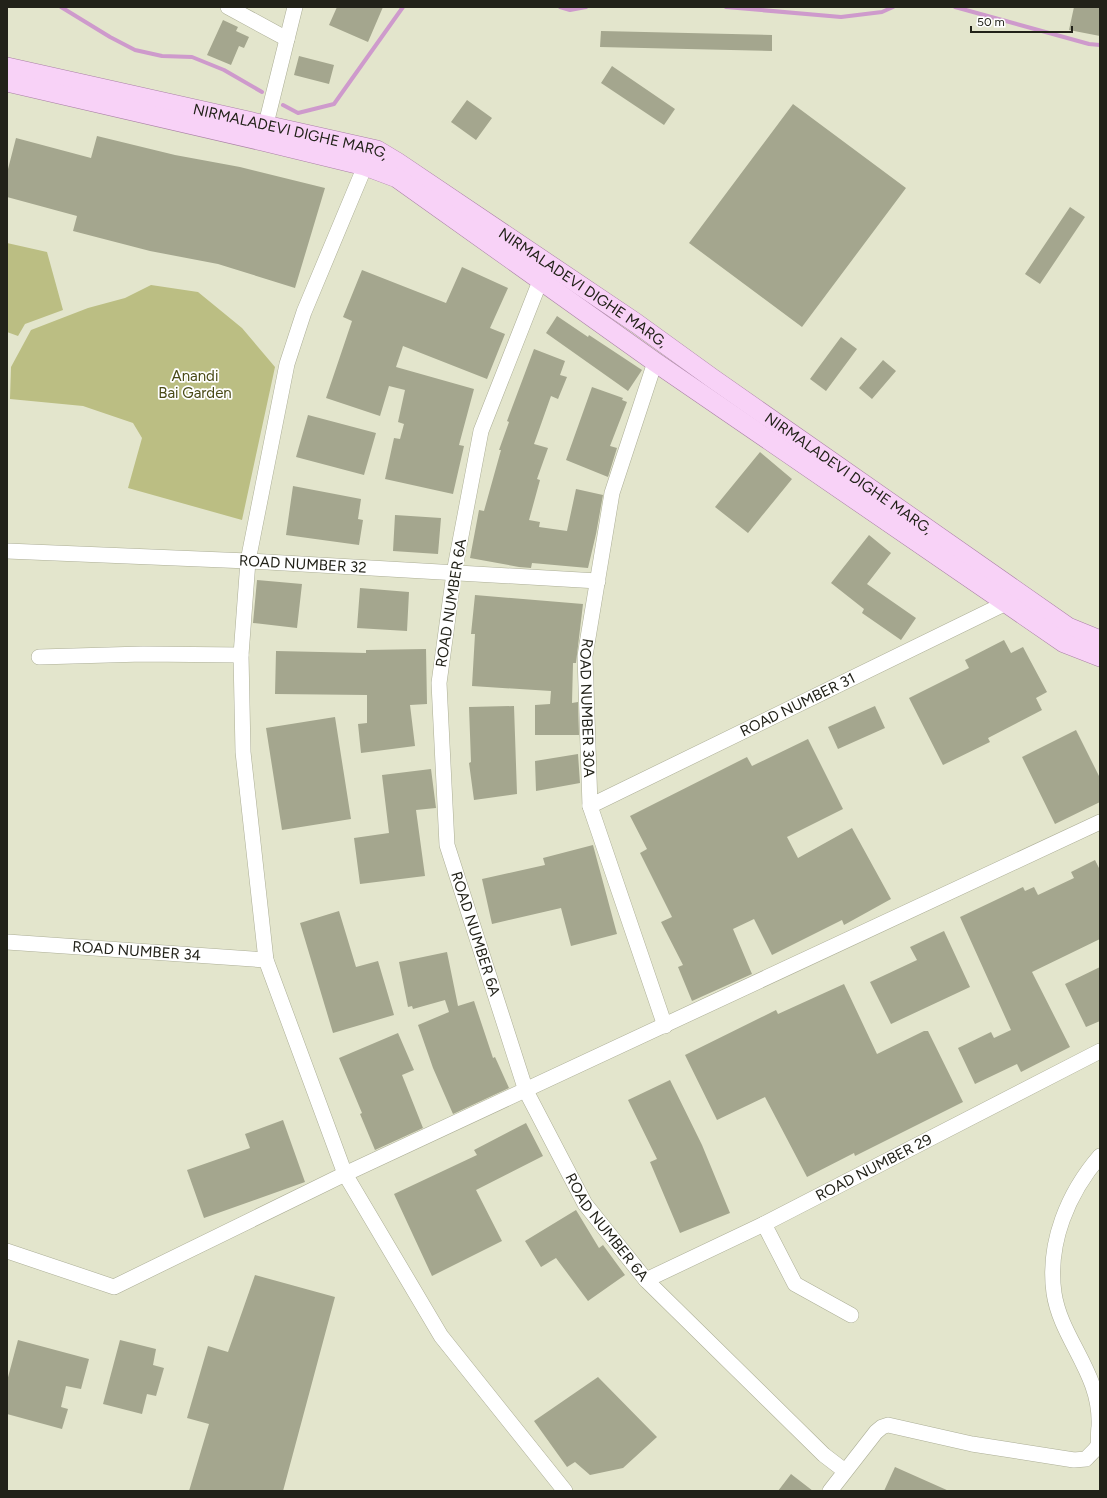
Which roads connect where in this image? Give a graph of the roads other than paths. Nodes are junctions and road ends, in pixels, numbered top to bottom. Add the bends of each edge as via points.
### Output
1 (228, 7) edge
2 (295, 7) edge
3 (287, 39) junction
4 (7, 67) edge
5 (7, 82) edge
6 (264, 133) junction
7 (377, 150) junction
8 (365, 166) junction
9 (544, 271) junction
10 (655, 362) junction
11 (7, 551) edge
12 (248, 561) junction
13 (454, 573) junction
14 (598, 581) junction
15 (1006, 603) junction
16 (1100, 640) edge
17 (241, 655) junction
18 (38, 657) dead end
19 (1100, 657) edge
20 (590, 806) junction
21 (1100, 822) edge
22 (7, 942) edge
23 (266, 960) junction
24 (665, 1026) junction
25 (1100, 1051) edge
26 (526, 1091) junction
27 (1100, 1156) edge
28 (345, 1174) junction
29 (764, 1224) junction
30 (7, 1251) edge
31 (646, 1280) junction
32 (851, 1314) dead end
33 (1093, 1461) edge
34 (845, 1471) junction
35 (565, 1491) edge
36 (830, 1491) edge

1 - 3 street
2 - 3 street
3 - 6 street
4 - 6 main road, NIRMALADEVI DIGHE MARG,
5 - 6 main road, NIRMALADEVI DIGHE MARG,
6 - 7 main road, NIRMALADEVI DIGHE MARG,
6 - 8 main road, NIRMALADEVI DIGHE MARG,
7 - 8 street
7 - 9 main road, NIRMALADEVI DIGHE MARG, via 397,162
8 - 9 main road, NIRMALADEVI DIGHE MARG, via 397,178
8 - 12 street via 304,312 287,364
9 - 10 main road, NIRMALADEVI DIGHE MARG,
9 - 13 street, ROAD NUMBER 6A via 481,431
9 - 16 main road, NIRMALADEVI DIGHE MARG, via 636,323 1068,627
10 - 14 street, ROAD NUMBER 30A via 612,493
10 - 15 main road, NIRMALADEVI DIGHE MARG,
11 - 12 street, ROAD NUMBER 32
12 - 13 street, ROAD NUMBER 32
12 - 17 street
13 - 14 street, ROAD NUMBER 32
13 - 26 street, ROAD NUMBER 6A via 439,683 447,845
14 - 20 street, ROAD NUMBER 30A via 585,656
15 - 19 main road, NIRMALADEVI DIGHE MARG, via 1064,642
15 - 20 street, ROAD NUMBER 31
17 - 18 street
17 - 23 street via 244,752
20 - 24 street, ROAD NUMBER 30A
21 - 24 street
22 - 23 street, ROAD NUMBER 34
23 - 28 street
24 - 26 street
25 - 29 street, ROAD NUMBER 29
26 - 28 street
26 - 31 street, ROAD NUMBER 6A via 585,1204
27 - 33 street via 1070,1200 1060,1226 1052,1261 1054,1293 1061,1315 1092,1380 1099,1415 1098,1446
28 - 30 street via 114,1287
28 - 35 street via 441,1336
29 - 31 street, ROAD NUMBER 29
29 - 32 street via 795,1284
31 - 34 street, ROAD NUMBER 6A via 824,1455
33 - 34 street via 1041,1456 972,1444 888,1425 876,1432
34 - 36 street

